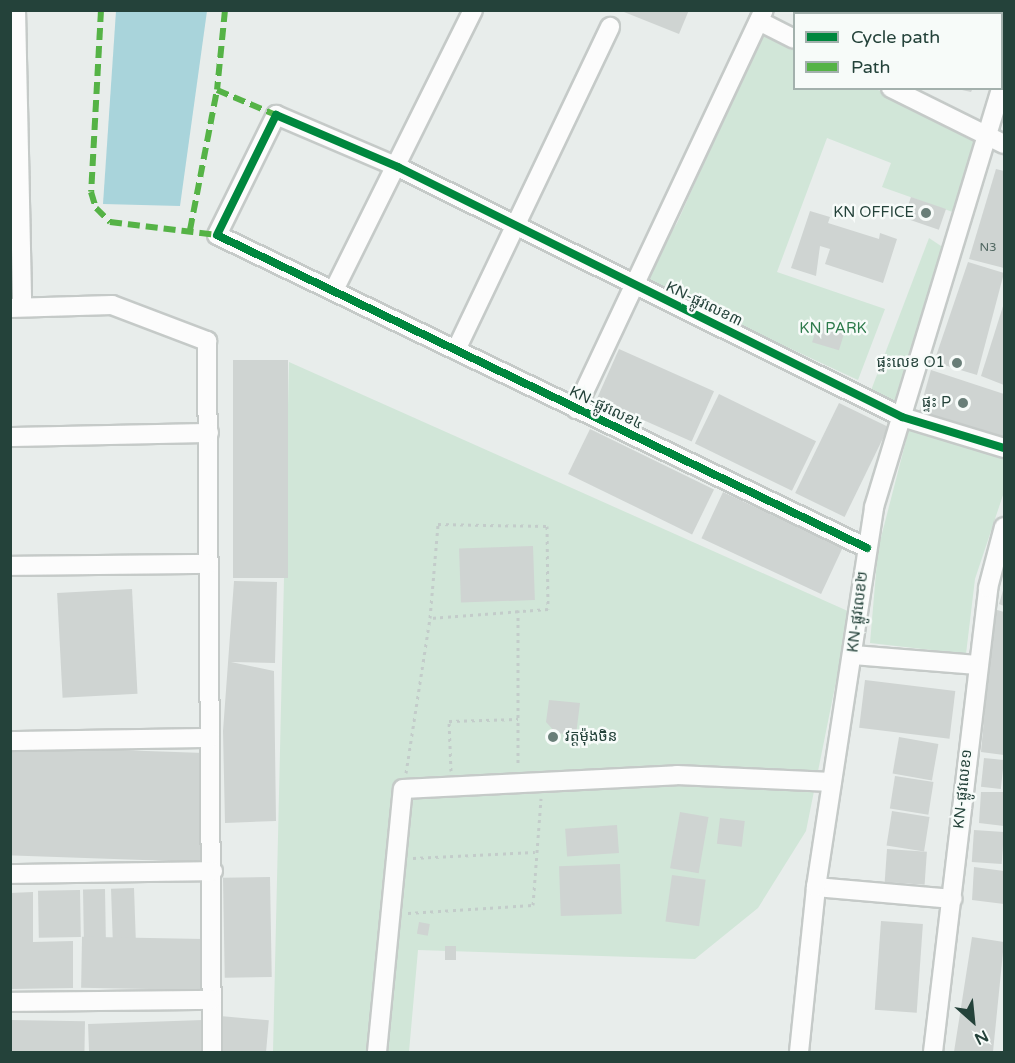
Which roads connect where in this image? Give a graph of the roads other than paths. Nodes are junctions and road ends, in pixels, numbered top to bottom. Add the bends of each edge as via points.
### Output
1 (16, 10) edge
2 (472, 10) edge
3 (761, 16) edge
4 (610, 27) dead end
5 (793, 38) edge
6 (1005, 80) edge
7 (895, 90) edge
8 (996, 141) edge
9 (398, 167) junction
10 (515, 225) junction
11 (632, 284) junction
12 (334, 290) junction
13 (16, 308) edge
14 (456, 350) junction
15 (576, 409) junction
16 (902, 417) junction
17 (209, 433) junction
18 (10, 436) edge
19 (1005, 448) edge
20 (1005, 527) edge
21 (867, 548) junction
22 (209, 564) junction
23 (10, 566) edge
24 (853, 655) junction
25 (978, 665) junction
26 (210, 738) junction
27 (10, 741) edge
28 (832, 782) junction
29 (213, 871) junction
30 (10, 874) edge
31 (816, 887) junction
32 (952, 899) junction
33 (212, 1000) junction
34 (10, 1002) edge
35 (212, 1053) edge
36 (377, 1053) edge
37 (798, 1053) edge
38 (933, 1053) edge

1 - 13 street
2 - 9 street
3 - 5 street
3 - 11 street
4 - 10 street
6 - 8 street, KN-ផ្លូវលេខ២
7 - 8 street
8 - 16 street, KN-ផ្លូវលេខ២
9 - 10 street, KN-ផ្លូវលេខ៣
9 - 12 street
9 - 12 street, KN-ផ្លូវលេខ៣ via 276,115 217,235
10 - 11 street, KN-ផ្លូវលេខ៣
10 - 14 street
11 - 15 street
11 - 16 street, KN-ផ្លូវលេខ៣
12 - 14 street, KN-ផ្លូវលេខ៤
13 - 17 street via 112,305 207,341
14 - 15 street, KN-ផ្លូវលេខ៤
15 - 21 street, KN-ផ្លូវលេខ៤
16 - 19 street, KN-ផ្លូវលេខ៣
16 - 21 street, KN-ផ្លូវលេខ២
17 - 18 street
17 - 22 street
20 - 25 street, KN-ផ្លូវលេខ១ via 987,588
21 - 24 street, KN-ផ្លូវលេខ២
22 - 23 street
22 - 26 street
24 - 25 street
24 - 28 street, KN-ផ្លូវលេខ២
25 - 32 street, KN-ផ្លូវលេខ១
26 - 27 street
26 - 29 street
28 - 31 street, KN-ផ្លូវលេខ២
28 - 36 street via 676,775 403,789
29 - 30 street
29 - 33 street
31 - 32 street
31 - 37 street, KN-ផ្លូវលេខ២
32 - 38 street, KN-ផ្លូវលេខ១
33 - 34 street
33 - 35 street

